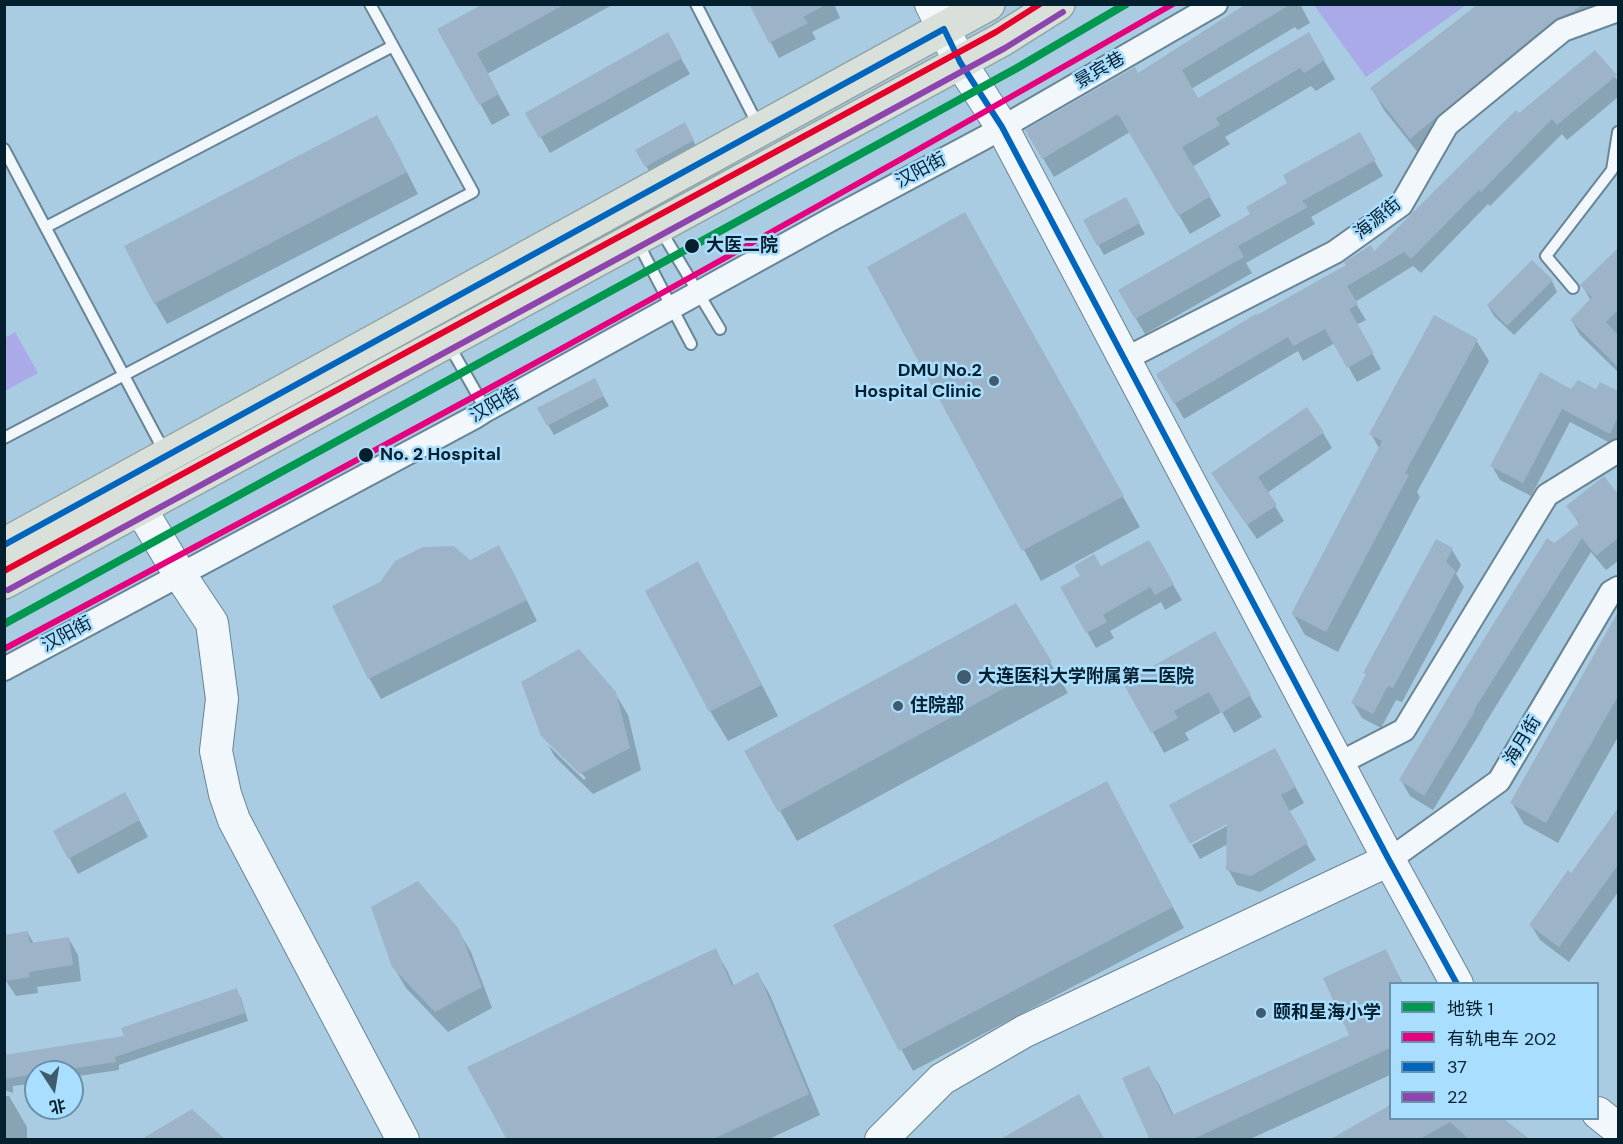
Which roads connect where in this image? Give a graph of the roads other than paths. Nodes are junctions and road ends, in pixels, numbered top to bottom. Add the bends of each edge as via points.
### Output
1 (370, 4) edge
2 (696, 4) edge
3 (910, 4) edge
4 (988, 4) edge
5 (1058, 4) edge
6 (1216, 4) edge
7 (1618, 10) edge
8 (935, 24) edge
9 (393, 46) junction
10 (960, 62) junction
11 (761, 130) junction
12 (993, 132) junction
13 (1618, 132) edge
14 (4, 149) edge
15 (46, 227) junction
16 (647, 232) junction
17 (1573, 288) dead end
18 (699, 293) junction
19 (672, 307) junction
20 (720, 329) dead end
21 (447, 342) junction
22 (691, 344) dead end
23 (1125, 360) junction
24 (124, 375) junction
25 (486, 410) junction
26 (4, 438) edge
27 (1618, 452) edge
28 (167, 456) junction
29 (140, 508) junction
30 (4, 545) edge
31 (180, 575) junction
32 (4, 582) edge
33 (1618, 588) edge
34 (4, 669) edge
35 (1338, 764) junction
36 (1389, 860) junction
37 (1455, 982) edge
38 (1599, 1114) edge
39 (1618, 1129) edge
40 (404, 1140) edge
41 (881, 1140) edge

1 - 9 lane
2 - 11 lane
3 - 8 street
4 - 8 highway
5 - 10 highway
6 - 12 street, 景宾巷
7 - 23 street, 海源街 via 1563,30 1447,125 1401,205 1335,252
8 - 10 street
8 - 11 highway
9 - 15 lane
9 - 24 lane via 473,192
10 - 12 street
10 - 16 highway
11 - 28 highway
12 - 18 street, 汉阳街
12 - 23 street
13 - 17 lane via 1612,170 1546,256
14 - 15 lane
15 - 24 lane
16 - 18 lane
16 - 19 lane
16 - 21 highway
18 - 19 street, 汉阳街
18 - 20 lane
19 - 22 lane
19 - 25 street, 汉阳街
21 - 25 lane
21 - 29 highway
23 - 35 street
24 - 26 lane
24 - 28 lane
25 - 31 street, 汉阳街
27 - 35 street via 1547,495 1404,730
28 - 30 highway
29 - 31 street
29 - 32 highway
31 - 34 street, 汉阳街
31 - 40 street via 212,623 222,699 216,751 234,820
33 - 36 street, 海月街 via 1611,592 1499,781
35 - 36 street
36 - 37 street
36 - 41 street via 1025,1031 942,1079
38 - 39 street

